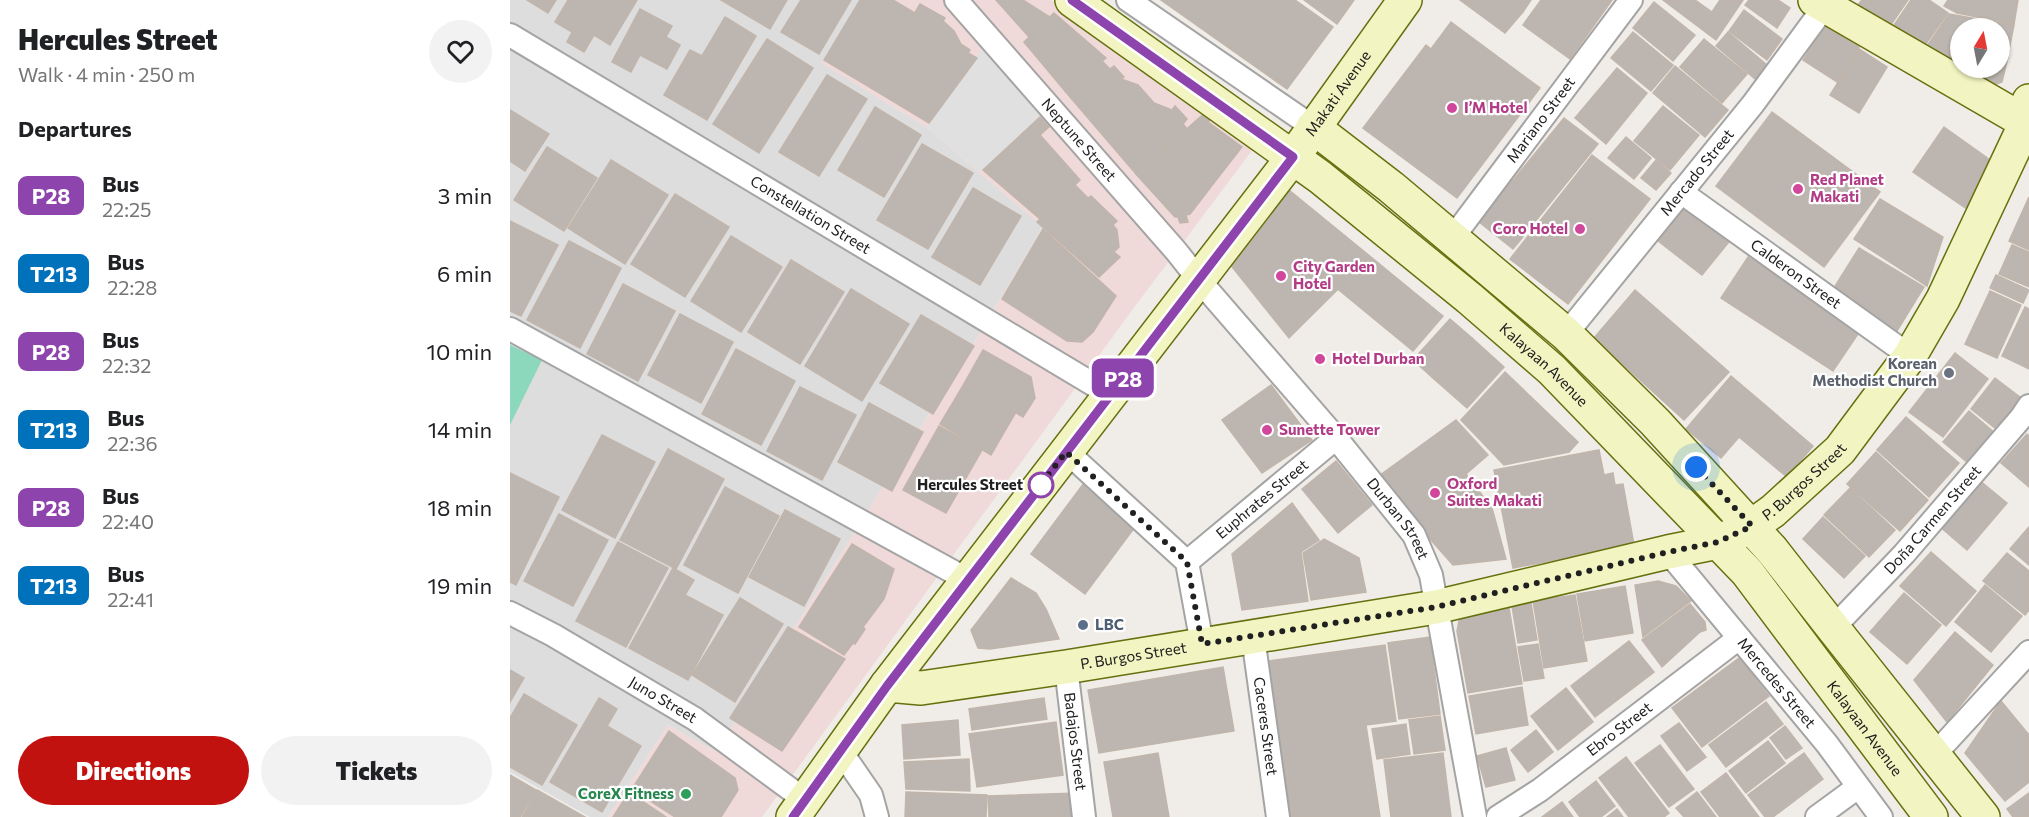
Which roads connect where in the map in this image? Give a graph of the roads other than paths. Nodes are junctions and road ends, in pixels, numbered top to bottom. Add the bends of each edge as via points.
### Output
1 (956, 0) edge
2 (1072, 0) edge
3 (1128, 0) edge
4 (1405, 0) edge
5 (1631, 0) edge
6 (1820, 3) edge
7 (510, 35) edge
8 (2028, 116) edge
9 (1313, 127) junction
10 (1293, 157) junction
11 (1681, 192) junction
12 (1451, 240) junction
13 (1199, 280) junction
14 (510, 329) edge
15 (1566, 334) junction
16 (1910, 356) junction
17 (1111, 395) junction
18 (2027, 416) edge
19 (1336, 438) junction
20 (1066, 452) junction
21 (1752, 526) junction
22 (1718, 542) junction
23 (1668, 552) junction
24 (1187, 562) junction
25 (968, 580) junction
26 (1436, 607) junction
27 (510, 613) edge
28 (1833, 628) junction
29 (1253, 637) junction
30 (1739, 638) junction
31 (1202, 644) junction
32 (2029, 652) edge
33 (1066, 667) junction
34 (887, 686) junction
35 (840, 750) junction
36 (1935, 755) junction
37 (1858, 787) junction
38 (799, 809) edge
39 (877, 817) edge
40 (1084, 817) edge
41 (1278, 817) edge
42 (1475, 817) edge
43 (1498, 817) edge
44 (1817, 817) edge
45 (1881, 817) edge
46 (1931, 817) edge
47 (1983, 817) edge

1 - 13 street, Neptune Street
2 - 10 main road, Kalayaan Avenue
3 - 9 street
4 - 9 main road, Makati Avenue
5 - 12 street, Mariano Street
6 - 8 main road
6 - 11 street, Mercado Street via 1753,104
7 - 17 street, Constellation Street
8 - 16 main road, P. Burgos Street via 1943,299
9 - 10 main road, Makati Avenue
9 - 12 main road
10 - 13 main road, Makati Avenue
10 - 22 main road, Kalayaan Avenue via 1552,370
11 - 15 street, Mercado Street
11 - 16 street, Calderon Street
12 - 15 main road
13 - 17 main road, Makati Avenue
13 - 19 street, Durban Street
14 - 25 street
15 - 21 main road
16 - 21 main road, P. Burgos Street via 1840,450
17 - 20 main road, Makati Avenue
18 - 28 street, Doña Carmen Street
19 - 24 street, Euphrates Street
19 - 26 street, Durban Street via 1414,535 1431,575
20 - 24 street
20 - 25 main road, Makati Avenue
21 - 22 main road, P. Burgos Street
21 - 28 main road
22 - 23 main road, P. Burgos Street
22 - 46 main road, Kalayaan Avenue via 1747,572
23 - 26 main road, P. Burgos Street
23 - 30 street, Mercedes Street
24 - 31 street
25 - 34 main road, Makati Avenue
26 - 29 main road, P. Burgos Street
26 - 42 street, Durban Street
27 - 38 street, Juno Street via 695,719
28 - 36 main road
29 - 31 main road, P. Burgos Street
29 - 41 street, Caceres Street
30 - 37 street, Mercedes Street
30 - 43 street, Ebro Street via 1540,790
31 - 33 main road, P. Burgos Street
32 - 36 street
33 - 34 main road, P. Burgos Street via 921,688
33 - 40 street, Badajos Street
34 - 35 main road, Makati Avenue
35 - 38 main road, Makati Avenue
35 - 39 street via 870,795
36 - 47 main road
37 - 44 street
37 - 45 street, Mercedes Street

